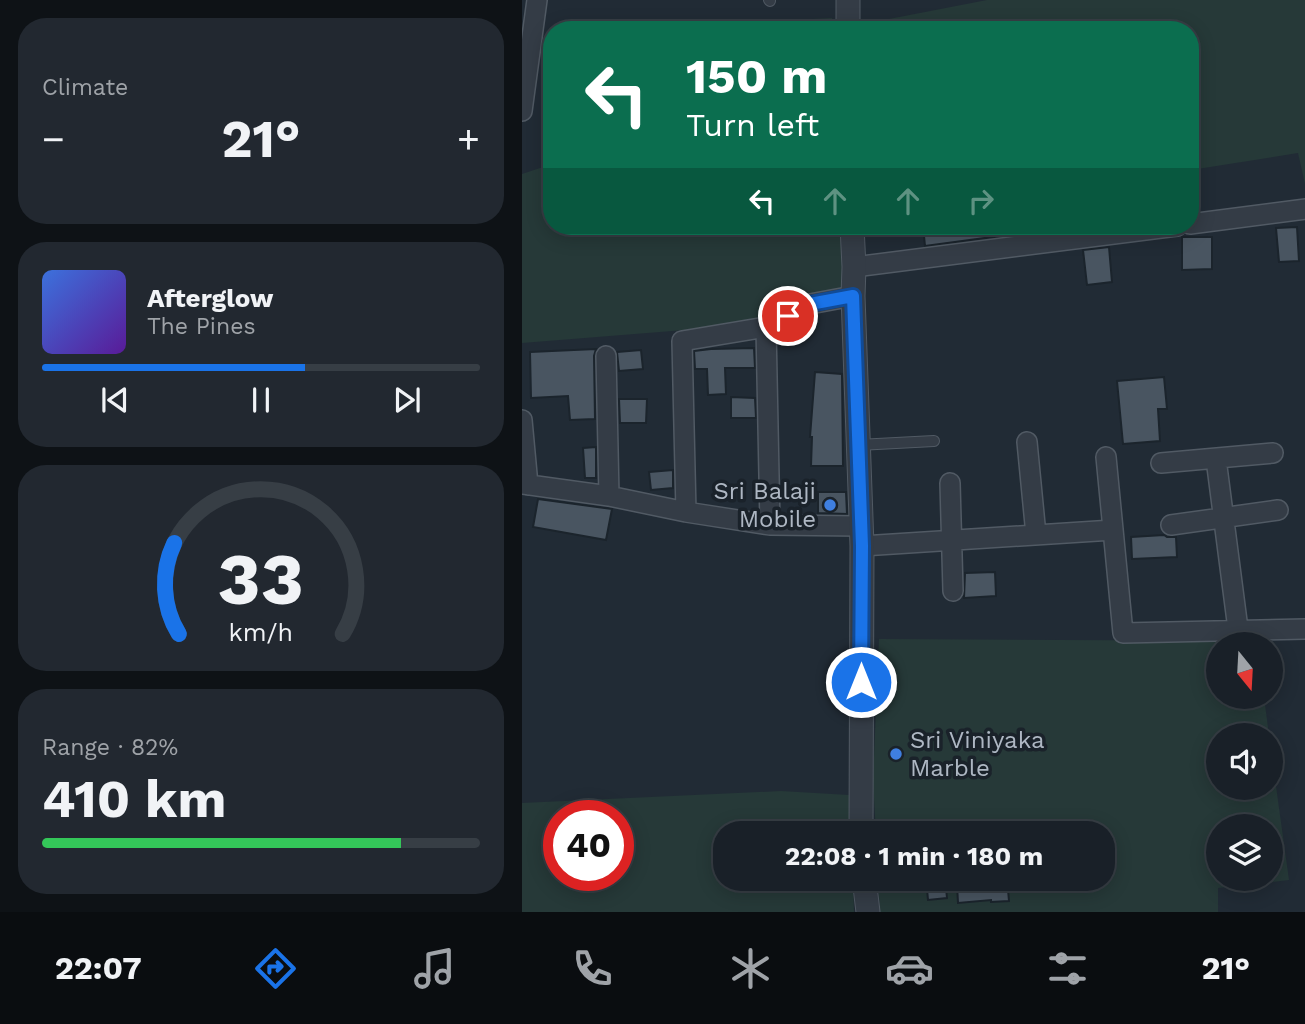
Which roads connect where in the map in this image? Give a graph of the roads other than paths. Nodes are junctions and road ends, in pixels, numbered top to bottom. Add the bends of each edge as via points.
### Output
1 (537, 0) edge
2 (848, 0) edge
3 (848, 21) edge
4 (522, 111) edge
5 (1305, 209) edge
6 (1199, 223) edge
7 (852, 235) edge
8 (1106, 235) edge
9 (854, 267) junction
10 (853, 296) junction
11 (766, 327) junction
12 (606, 356) dead end
13 (522, 420) edge
14 (934, 441) dead end
15 (1027, 442) dead end
16 (858, 445) junction
17 (1273, 453) dead end
18 (1106, 457) dead end
19 (1216, 459) junction
20 (1161, 463) dead end
21 (950, 483) dead end
22 (525, 484) edge
23 (609, 496) junction
24 (1278, 510) dead end
25 (686, 512) junction
26 (1224, 518) junction
27 (770, 525) junction
28 (1171, 525) dead end
29 (1113, 530) junction
30 (861, 536) junction
31 (1036, 536) junction
32 (953, 541) junction
33 (953, 591) dead end
34 (1238, 629) junction
35 (1305, 629) edge
36 (861, 821) edge
37 (866, 891) edge
38 (868, 912) edge

1 - 4 street
2 - 3 street
5 - 6 street
7 - 9 street
8 - 9 street
9 - 10 street
10 - 11 street via 810,304
10 - 16 street
11 - 25 street via 682,341
11 - 27 street
12 - 23 street
13 - 22 street
14 - 16 lane
15 - 31 street
16 - 30 street
17 - 19 street
18 - 29 street
19 - 20 street
19 - 26 street
21 - 32 street
22 - 23 street
23 - 25 street
24 - 26 street
25 - 27 street
26 - 28 street
26 - 34 street
27 - 30 street
29 - 31 street
29 - 34 street via 1123,633
30 - 32 street
30 - 36 street
31 - 32 street
32 - 33 street
34 - 35 street
37 - 38 street

